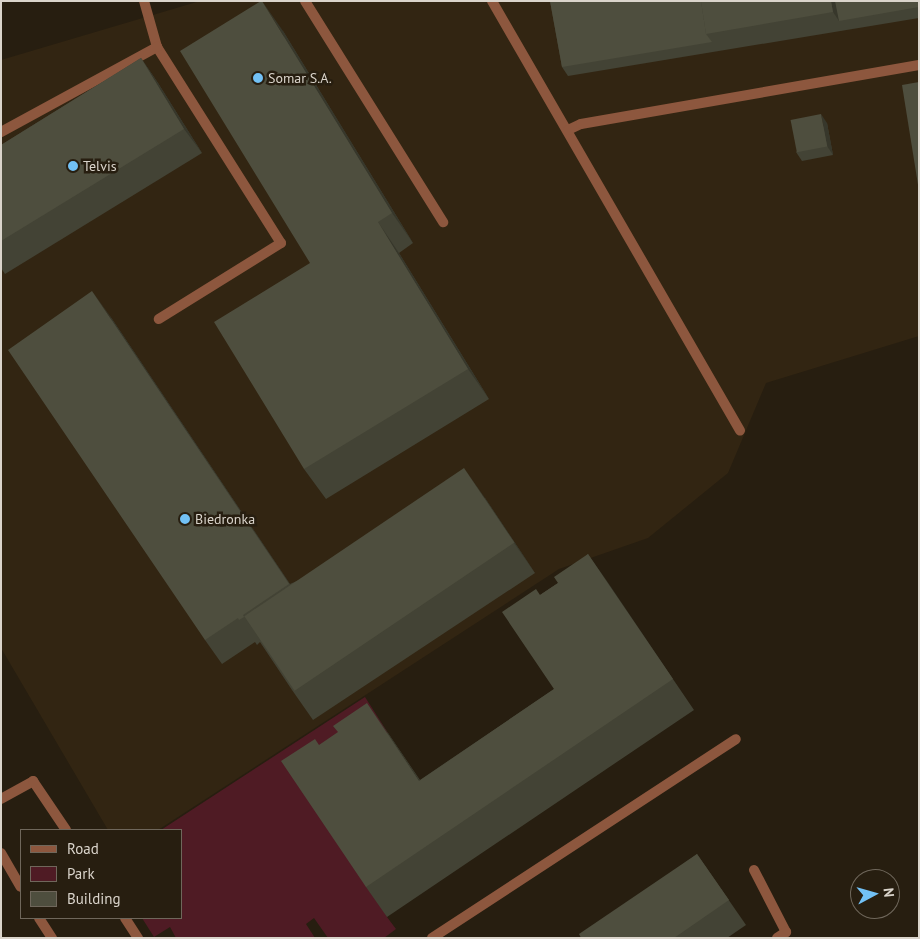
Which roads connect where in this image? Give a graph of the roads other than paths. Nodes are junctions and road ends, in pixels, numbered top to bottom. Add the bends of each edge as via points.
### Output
1 (144, 1) edge
2 (305, 1) edge
3 (492, 1) edge
4 (157, 48) junction
5 (919, 65) edge
6 (568, 130) junction
7 (1, 132) edge
8 (443, 222) dead end
9 (159, 319) dead end
10 (740, 431) dead end
11 (736, 739) dead end
12 (1, 799) edge
13 (65, 829) edge
14 (1, 852) edge
15 (754, 870) dead end
16 (20, 885) edge
17 (40, 919) edge
18 (126, 919) edge
19 (52, 938) edge
20 (138, 938) edge
21 (432, 938) edge
22 (777, 938) edge

1 - 4 street
2 - 8 street
3 - 6 street
4 - 7 street
4 - 9 street via 282,244
5 - 6 street via 580,124
6 - 10 street
11 - 21 street
12 - 13 street via 33,781
14 - 16 street
15 - 22 street via 786,932
17 - 19 street
18 - 20 street

